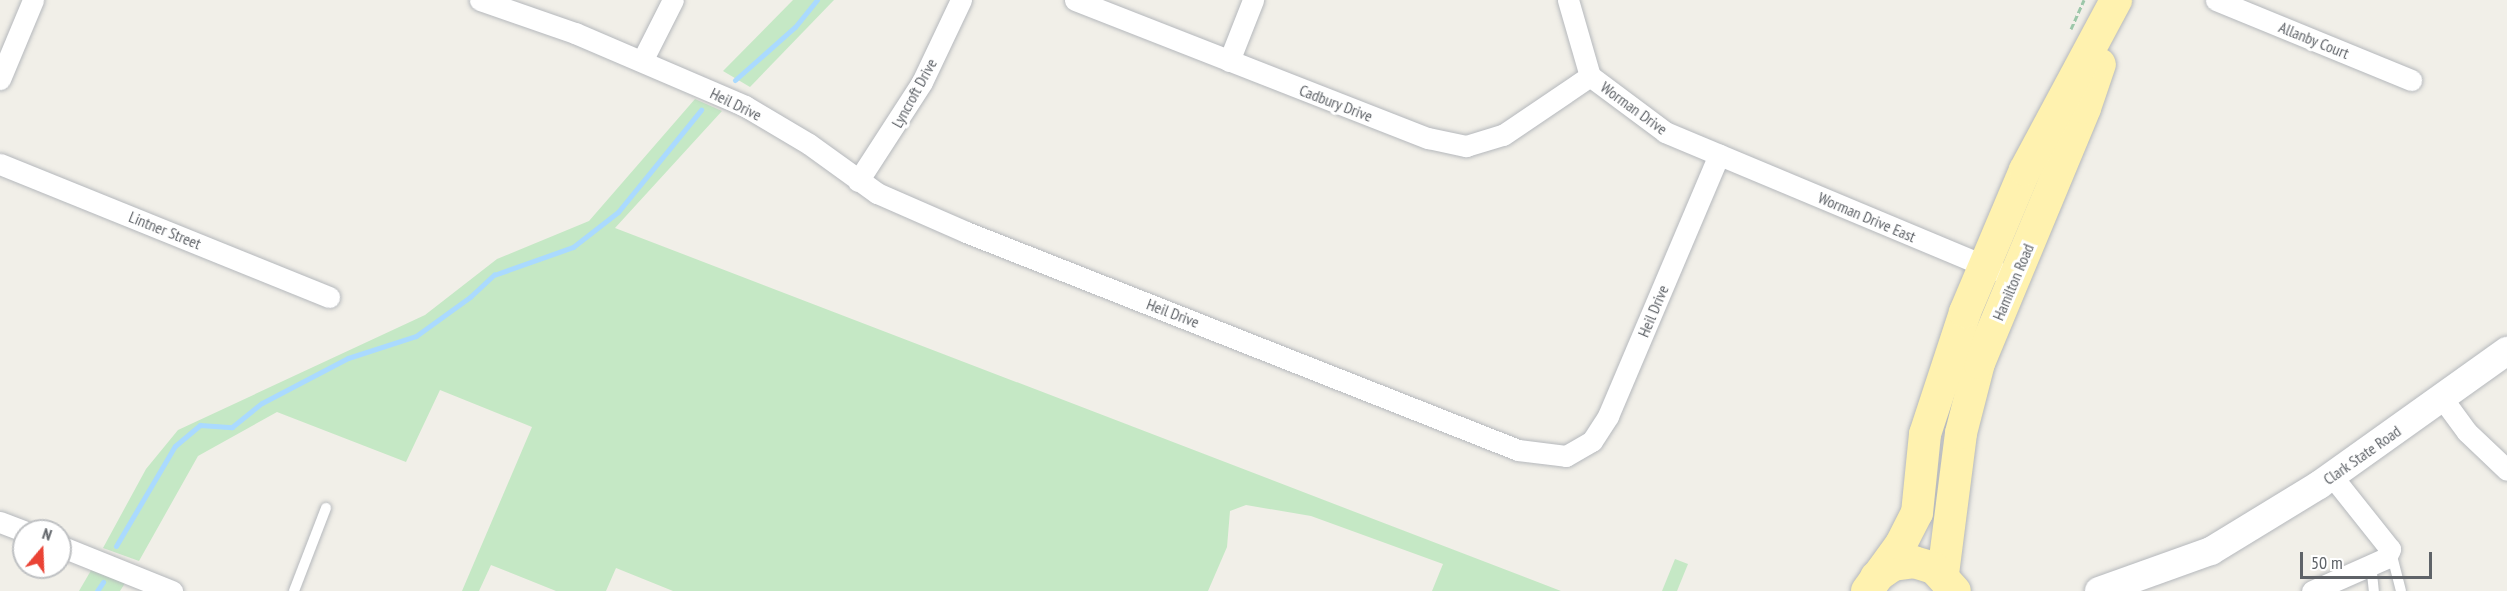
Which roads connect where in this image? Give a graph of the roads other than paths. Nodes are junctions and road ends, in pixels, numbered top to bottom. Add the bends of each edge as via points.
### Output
1 (33, 0) edge
2 (480, 0) edge
3 (674, 0) edge
4 (961, 0) edge
5 (1075, 0) edge
6 (1253, 0) edge
7 (1568, 0) edge
8 (2118, 0) edge
9 (2216, 0) edge
10 (642, 61) junction
11 (1229, 61) junction
12 (1590, 76) junction
13 (0, 79) edge
14 (2411, 80) dead end
15 (1719, 155) junction
16 (0, 164) edge
17 (858, 181) junction
18 (1985, 266) junction
19 (2015, 279) junction
20 (329, 297) dead end
21 (2507, 351) edge
22 (2442, 398) junction
23 (2507, 470) edge
24 (2332, 476) junction
25 (326, 508) dead end
26 (2390, 549) junction
27 (72, 551) edge
28 (1902, 553) junction
29 (2371, 564) junction
30 (1871, 584) edge
31 (1953, 584) edge
32 (2136, 588) edge
33 (172, 591) edge
34 (294, 591) edge
35 (2099, 591) edge
36 (2312, 591) edge
37 (2374, 591) edge
38 (2401, 591) edge

1 - 13 street
2 - 10 street, Heil Drive
3 - 10 street
4 - 17 street, Lyncroft Drive via 922,82
5 - 11 street, Cadbury Drive
6 - 11 street
7 - 12 street, Worman Drive
8 - 18 main road, Hamilton Road via 2025,170
8 - 19 main road, Hamilton Road via 2085,108
9 - 14 street, Allanby Court
10 - 17 street, Heil Drive via 745,106 809,144
11 - 12 street, Cadbury Drive via 1428,138 1466,146 1503,135
12 - 15 street, Worman Drive via 1665,132
15 - 17 street, Heil Drive via 1608,416 1592,441 1566,456 1518,450 966,232
15 - 18 street, Worman Drive East
16 - 20 street, Lintner Street
18 - 19 street, Worman Drive East
18 - 28 main road, Hamilton Road via 1949,355 1935,406 1928,511
19 - 31 main road, Hamilton Road via 1979,363 1965,415
21 - 22 main road, Clark State Road
22 - 23 street via 2467,432
22 - 24 main road, Clark State Road
24 - 26 street
24 - 32 main road, Clark State Road via 2211,551 2185,574
25 - 34 lane
26 - 29 street via 2386,558
26 - 38 lane
27 - 33 street
28 - 30 main road
28 - 31 main road
29 - 36 street
29 - 37 lane
32 - 35 main road, Clark State Road

